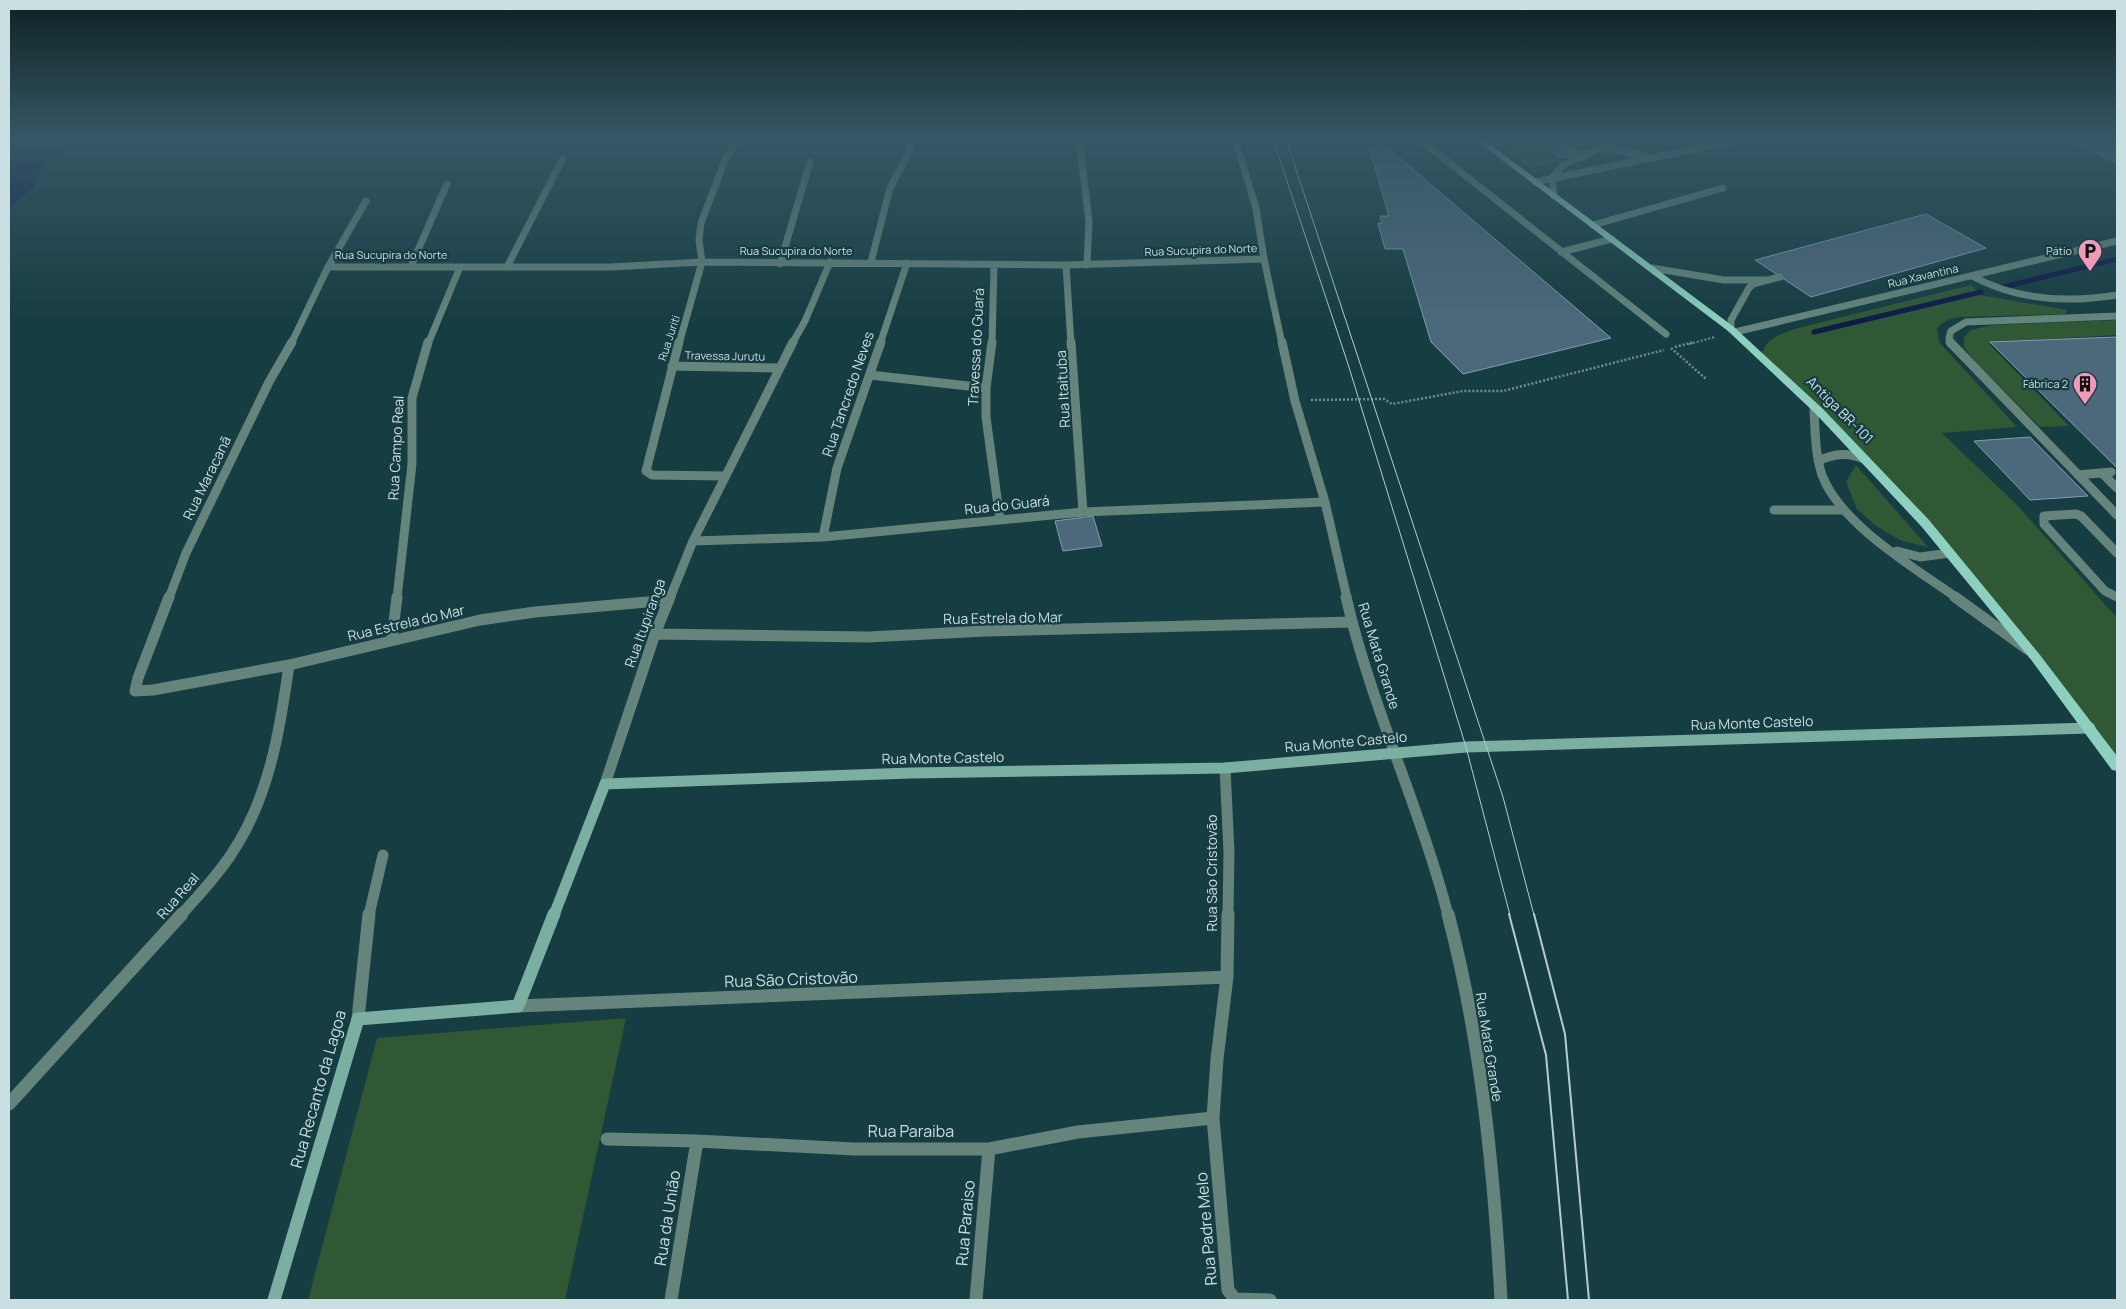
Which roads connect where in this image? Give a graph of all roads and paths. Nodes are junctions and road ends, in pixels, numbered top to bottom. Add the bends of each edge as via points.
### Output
1 (440, 200) edge
2 (542, 200) edge
3 (708, 200) edge
4 (799, 200) edge
5 (887, 200) edge
6 (1087, 200) edge
7 (1254, 200) edge
8 (1496, 200) edge
9 (1559, 200) edge
10 (1681, 200) edge
11 (366, 201) dead end
12 (1593, 225) junction
13 (1612, 239) junction
14 (2117, 241) edge
15 (1561, 252) junction
16 (1264, 259) junction
17 (702, 262) junction
18 (830, 262) junction
19 (871, 262) junction
20 (907, 263) junction
21 (780, 264) junction
22 (994, 265) junction
23 (1066, 265) junction
24 (1087, 265) junction
25 (411, 266) junction
26 (328, 267) junction
27 (460, 267) junction
28 (506, 267) junction
29 (1652, 268) junction
30 (1972, 276) junction
31 (1780, 277) dead end
32 (1767, 280) junction
33 (2117, 295) edge
34 (2117, 316) edge
35 (1733, 331) junction
36 (1666, 334) dead end
37 (1671, 348) junction
38 (672, 366) junction
39 (778, 368) junction
40 (870, 375) junction
41 (1706, 379) dead end
42 (986, 388) junction
43 (1295, 401) junction
44 (1814, 407) junction
45 (1867, 460) junction
46 (1818, 461) junction
47 (2112, 472) dead end
48 (2102, 473) junction
49 (2078, 475) junction
50 (724, 476) junction
51 (2117, 488) edge
52 (1325, 502) junction
53 (1774, 510) dead end
54 (1842, 510) junction
55 (1083, 512) junction
56 (2117, 515) edge
57 (1000, 520) junction
58 (823, 537) junction
59 (693, 541) junction
60 (1888, 549) junction
61 (1950, 553) junction
62 (2117, 553) edge
63 (2117, 597) edge
64 (669, 600) junction
65 (1352, 622) junction
66 (655, 634) junction
67 (392, 640) junction
68 (2032, 653) junction
69 (289, 665) junction
70 (153, 690) joint
71 (2090, 728) junction
72 (1393, 753) junction
73 (2117, 766) edge
74 (1225, 768) junction
75 (605, 784) junction
76 (383, 855) dead end
77 (1227, 977) junction
78 (518, 1006) junction
79 (358, 1019) junction
80 (9, 1104) edge
81 (1213, 1118) junction
82 (607, 1140) dead end
83 (697, 1141) junction
84 (989, 1149) junction
85 (274, 1300) edge
86 (671, 1300) edge
87 (976, 1300) edge
88 (1270, 1300) edge
89 (1501, 1300) edge

1 - 25 street
2 - 28 street
3 - 17 street, Rua Juriti via 699,240
4 - 21 street
5 - 19 street
6 - 24 street
7 - 16 street, Rua Mata Grande
8 - 15 street
9 - 12 main road, Antiga BR-101
10 - 12 street
11 - 26 street
12 - 13 main road, Antiga BR-101
13 - 15 street
13 - 29 main road, Antiga BR-101
14 - 30 street, Rua Xavantina
15 - 36 street
16 - 24 street, Rua Sucupira do Norte
16 - 43 street, Rua Mata Grande
17 - 21 street, Rua Sucupira do Norte
17 - 28 street, Rua Sucupira do Norte via 611,267
17 - 38 street, Rua Juriti
18 - 19 street, Rua Sucupira do Norte
18 - 21 street, Rua Sucupira do Norte
18 - 39 street, Rua Itupiranga via 805,321
19 - 20 street, Rua Sucupira do Norte
20 - 22 street, Rua Sucupira do Norte
20 - 40 street, Rua Tancredo Neves
22 - 23 street, Rua Sucupira do Norte
22 - 42 street, Travessa do Guará via 992,343
23 - 24 street, Rua Sucupira do Norte
23 - 55 street, Rua Itaituba
25 - 26 street, Rua Sucupira do Norte
25 - 27 street, Rua Sucupira do Norte
26 - 70 street, Rua Maracanã via 186,553 134,689 137,692
27 - 28 street, Rua Sucupira do Norte
27 - 67 street, Rua Campo Real via 428,343 412,398 412,464
29 - 32 street via 1721,280
29 - 35 main road, Antiga BR-101
30 - 33 street via 2001,291 2030,296 2093,299
30 - 35 street, Rua Xavantina
31 - 32 street
32 - 35 street via 1749,288 1731,320
34 - 49 street via 1966,322 1955,326 1949,334 1952,347
35 - 37 path
35 - 44 main road, Antiga BR-101
37 - 41 path
37 - 43 path via 1503,391 1449,394 1392,404 1384,399
38 - 39 street, Travessa Jurutu
38 - 50 street, Rua Juriti via 646,472 652,475
39 - 50 street, Rua Itupiranga
40 - 42 street
40 - 58 street, Rua Tancredo Neves via 837,468
42 - 57 street, Travessa do Guará via 986,417
43 - 52 street, Rua Mata Grande
44 - 45 main road, Antiga BR-101
44 - 46 street
45 - 46 street via 1840,452
45 - 61 main road, Antiga BR-101
46 - 54 street via 1824,483
47 - 48 street
48 - 49 street
48 - 51 street
49 - 56 street
50 - 59 street, Rua Itupiranga
52 - 55 street, Rua do Guará
52 - 65 street, Rua Mata Grande
53 - 54 street
54 - 60 street
55 - 57 street, Rua do Guará
57 - 58 street, Rua do Guará
58 - 59 street, Rua do Guará
59 - 64 street, Rua Itupiranga
60 - 61 street via 1920,557
60 - 68 street
61 - 68 main road, Antiga BR-101
62 - 63 street via 2081,516 2044,516 2044,524 2105,591
64 - 66 street, Rua Itupiranga
64 - 67 street, Rua Estrela do Mar via 535,612 454,625
65 - 66 street, Rua Estrela do Mar via 868,637
65 - 72 street, Rua Mata Grande
66 - 75 street, Rua Itupiranga
67 - 69 street, Rua Estrela do Mar
68 - 71 main road, Antiga BR-101
69 - 70 street, Rua Estrela do Mar
69 - 80 street, Rua Real via 267,781 232,854 166,932
71 - 72 street, Rua Monte Castelo via 1466,746
71 - 73 main road, Antiga BR-101
72 - 74 street, Rua Monte Castelo
72 - 89 street, Rua Mata Grande via 1441,888 1468,1005 1481,1078
74 - 75 street, Rua Monte Castelo via 911,773
74 - 77 street, Rua São Cristovão via 1229,852
75 - 78 street, Rua Itupiranga
76 - 79 street, Rua Recanto da Lagoa via 369,915
77 - 78 street, Rua São Cristovão
77 - 81 street, Rua São Cristovão
78 - 79 street, Rua São Cristovão
79 - 85 street, Rua Recanto da Lagoa
81 - 84 street, Rua Paraiba via 1078,1132
81 - 88 street, Rua Padre Melo via 1228,1290 1235,1299
82 - 83 street, Rua Paraiba
83 - 84 street, Rua Paraiba via 854,1149
83 - 86 street, Rua da União
84 - 87 street, Rua Paraiso

